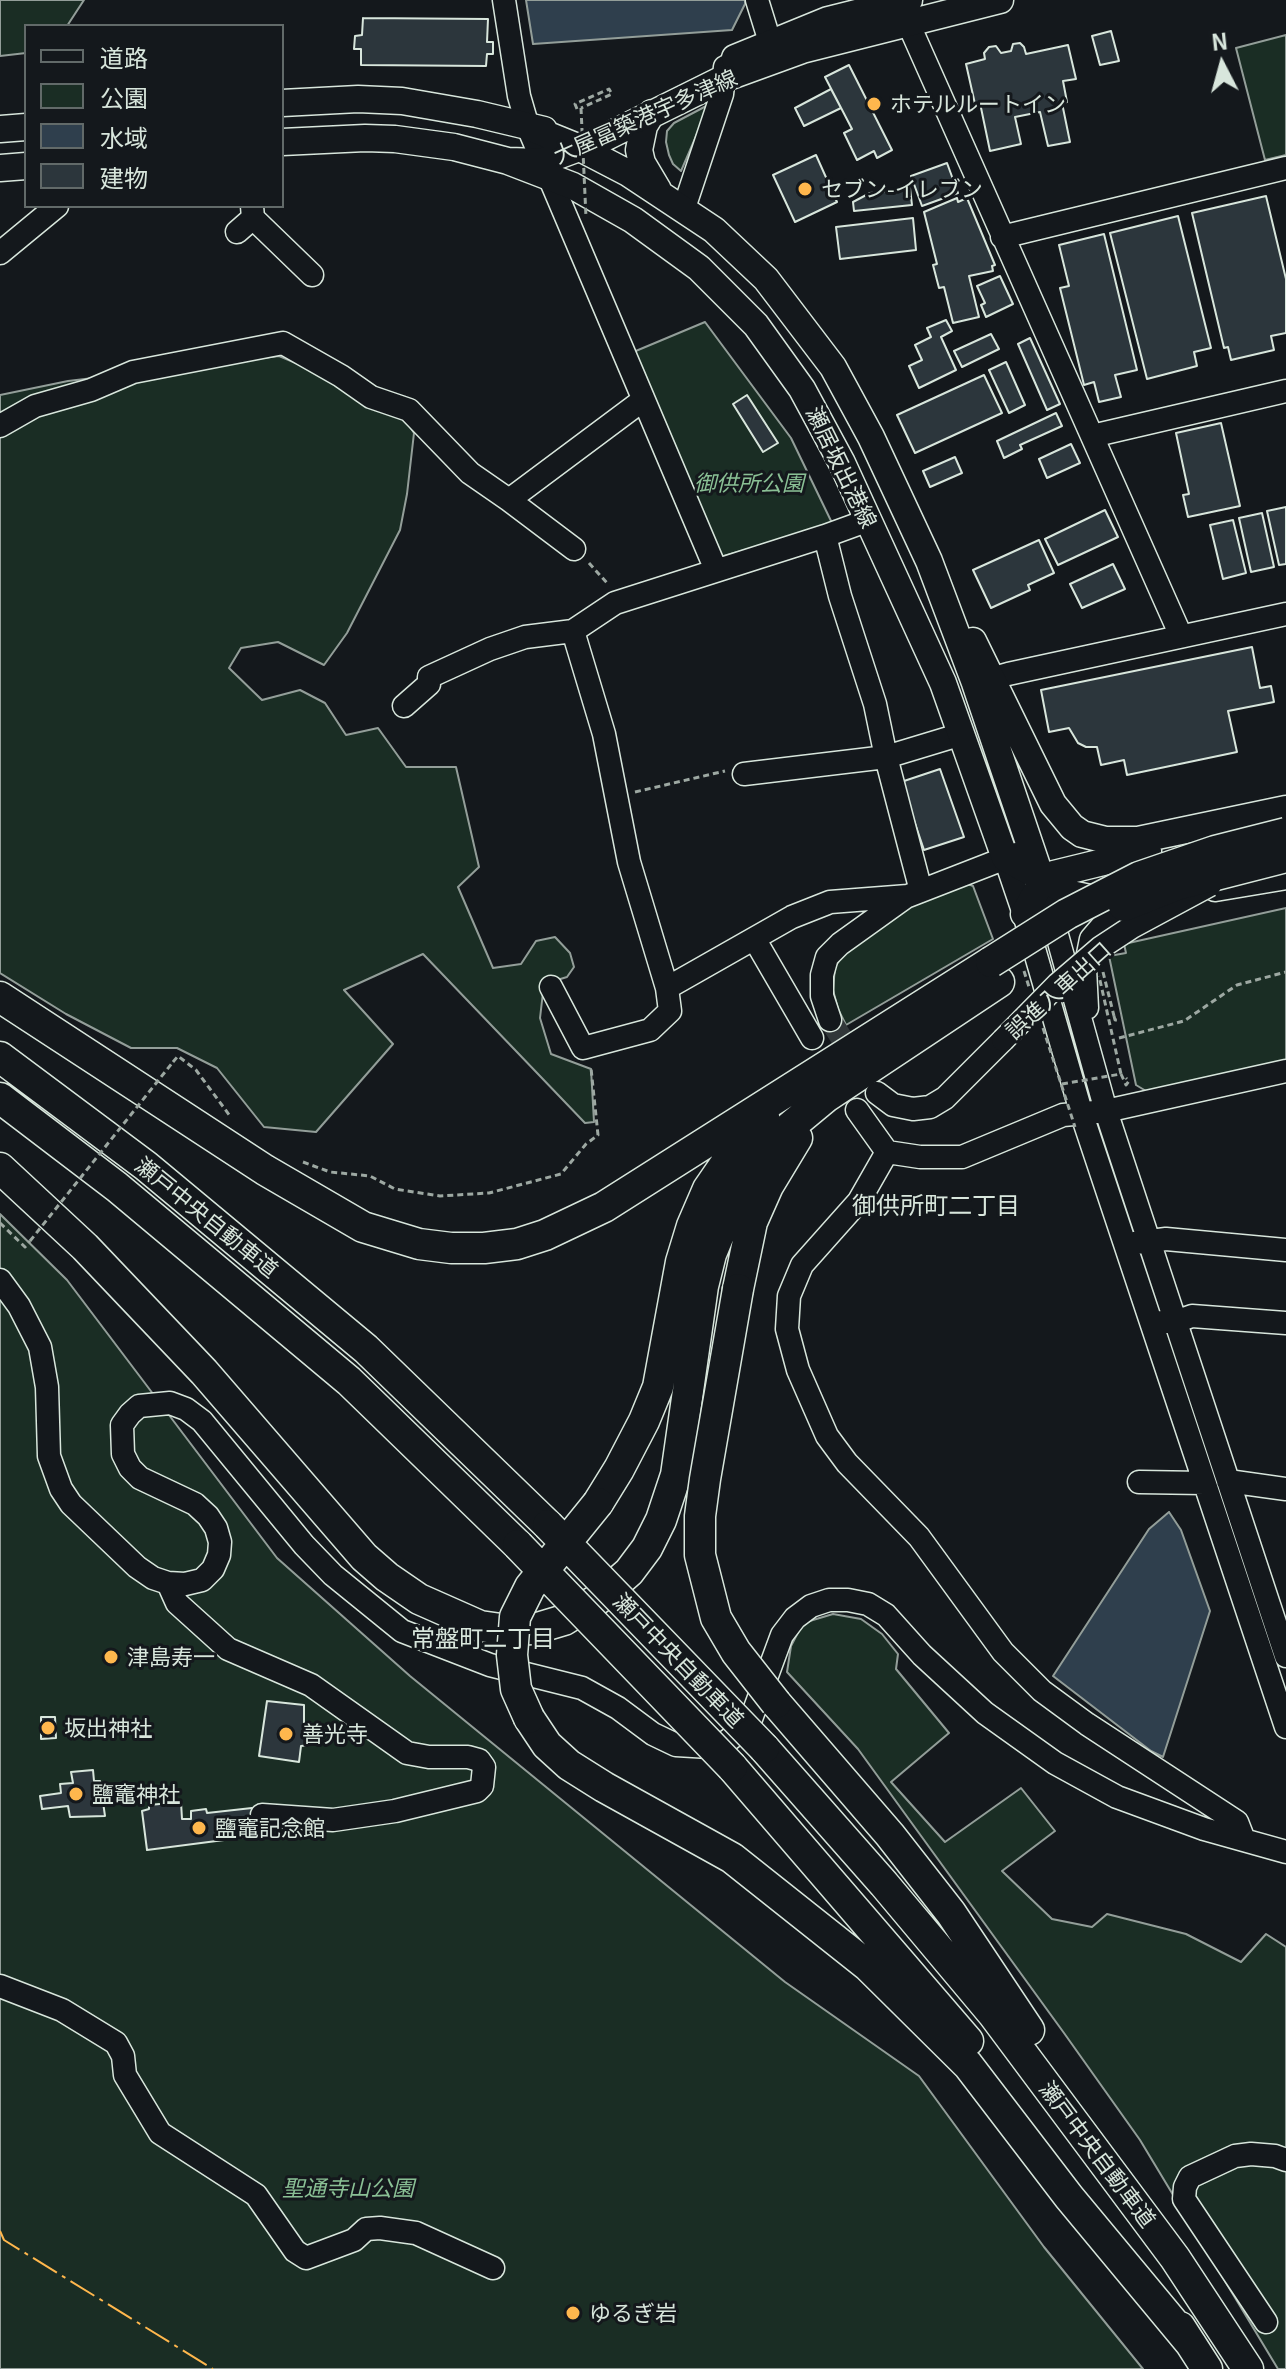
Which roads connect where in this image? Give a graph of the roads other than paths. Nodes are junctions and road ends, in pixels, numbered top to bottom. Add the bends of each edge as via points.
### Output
1 (504, 0) edge
2 (757, 0) edge
3 (1000, 0) edge
4 (905, 9) edge
5 (825, 10) edge
6 (770, 42) junction
7 (725, 70) junction
8 (284, 103) edge
9 (652, 113) junction
10 (614, 115) junction
11 (24, 127) edge
12 (528, 127) junction
13 (0, 129) edge
14 (284, 142) edge
15 (592, 149) junction
16 (24, 166) edge
17 (0, 168) edge
18 (543, 168) junction
19 (1286, 168) edge
20 (658, 191) junction
21 (55, 208) edge
22 (684, 208) junction
23 (247, 219) edge
24 (633, 220) junction
25 (1002, 237) junction
26 (0, 253) edge
27 (312, 275) dead end
28 (1286, 391) edge
29 (643, 400) junction
30 (0, 426) edge
31 (1092, 436) junction
32 (509, 500) junction
33 (869, 520) junction
34 (825, 536) junction
35 (574, 549) road end
36 (716, 570) junction
37 (1286, 614) edge
38 (573, 631) junction
39 (1181, 636) junction
40 (984, 680) junction
41 (404, 706) dead end
42 (962, 734) junction
43 (886, 757) junction
44 (744, 774) road end
45 (1286, 810) edge
46 (1286, 833) edge
47 (1032, 847) junction
48 (1286, 857) edge
49 (1005, 858) junction
50 (1251, 865) junction
51 (1286, 876) edge
52 (1042, 881) junction
53 (914, 893) junction
54 (1163, 897) junction
55 (1024, 914) junction
56 (755, 940) junction
57 (1003, 968) junction
58 (551, 987) dead end
59 (667, 988) junction
60 (0, 997) edge
61 (830, 1020) tunnel mouth
62 (812, 1038) tunnel mouth
63 (1089, 1049) junction
64 (0, 1057) edge
65 (1286, 1071) edge
66 (790, 1088) junction
67 (877, 1093) dead end
68 (826, 1097) junction
69 (0, 1098) edge
70 (857, 1110) dead end
71 (1106, 1111) junction
72 (1078, 1121) junction
73 (887, 1152) junction
74 (0, 1168) edge
75 (1149, 1243) junction
76 (1126, 1244) junction
77 (1286, 1250) edge
78 (0, 1280) edge
79 (1152, 1321) junction
80 (1175, 1322) junction
81 (1286, 1323) edge
82 (1228, 1481) junction
83 (1139, 1482) dead end
84 (1204, 1483) junction
85 (1286, 1489) edge
86 (168, 1583) junction
87 (1286, 1656) edge
88 (1286, 1727) edge
89 (262, 1815) dead end
90 (1244, 1840) junction
91 (1286, 1852) edge
92 (0, 1986) edge
93 (1084, 2133) junction
94 (1286, 2160) edge
95 (493, 2268) dead end
96 (1266, 2322) dead end
97 (1199, 2357) edge
98 (1248, 2369) edge

1 - 12 street
2 - 6 street
3 - 4 main road, 大屋冨築港宇多津線
4 - 5 main road, 大屋冨築港宇多津線
4 - 7 main road, 大屋冨築港宇多津線 via 802,50
4 - 25 street
5 - 6 main road, 大屋冨築港宇多津線
6 - 7 main road, 大屋冨築港宇多津線
7 - 9 main road, 大屋冨築港宇多津線
7 - 10 main road, 大屋冨築港宇多津線
7 - 22 street
8 - 12 main road, 大屋冨築港宇多津線 via 402,101
9 - 15 main road, 大屋冨築港宇多津線
9 - 20 main road via 639,150
10 - 12 main road, 大屋冨築港宇多津線 via 577,131
10 - 15 main road
11 - 13 main road
12 - 15 main road, 瀬居坂出港線
12 - 18 street
14 - 18 main road, 瀬居坂出港線 via 395,139
15 - 18 main road, 大屋冨築港宇多津線
15 - 20 main road, 瀬居坂出港線
15 - 24 main road
16 - 17 main road
18 - 24 main road, 瀬居坂出港線
18 - 29 street
19 - 25 street
20 - 22 main road, 瀬居坂出港線
21 - 26 street
22 - 40 main road, 瀬居坂出港線 via 750,262 811,336 852,401
23 - 27 street
24 - 33 main road, 瀬居坂出港線 via 719,286 780,356 823,425
25 - 31 street
28 - 31 street
29 - 32 street
29 - 36 street
30 - 32 street via 35,406 133,372 283,343 371,397 409,410 470,473
31 - 39 street
32 - 35 street
33 - 34 street
33 - 42 main road, 瀬居坂出港線
34 - 36 street
34 - 43 street
36 - 38 street via 615,603
37 - 39 street
38 - 41 street via 525,637 490,649 429,677 429,684
38 - 59 street via 604,734 629,862
39 - 40 street
40 - 45 main road, 瀬居坂出港線 via 1053,804 1082,834 1138,840
40 - 47 main road, 瀬居坂出港線
42 - 43 street
42 - 49 main road, 瀬居坂出港線
43 - 44 street
43 - 53 street
45 - 52 main road, 瀬居坂出港線
46 - 57 highway, bridge via 1139,877 1067,914
47 - 49 street
47 - 52 main road, 瀬居坂出港線
48 - 50 highway, bridge
49 - 52 main road
49 - 53 street
49 - 55 street
50 - 57 highway, bridge via 1177,885 1117,909
50 - 67 street, 誤進入車出口, bridge via 1100,948 945,1098 913,1109 893,1105
51 - 54 main road
52 - 54 main road via 1089,900
52 - 55 main road
52 - 63 street
53 - 56 street via 830,902
53 - 61 street via 827,957 822,996
54 - 63 street via 1116,916 1091,939 1085,969
55 - 72 street
56 - 59 street
56 - 62 street
57 - 66 highway
57 - 68 highway
58 - 59 street via 583,1048 650,1030 670,1011
60 - 66 highway via 337,1213 391,1237 451,1248 517,1244 573,1223
63 - 71 street
64 - 93 highway, 瀬戸中央自動車道, bridge via 146,1166 366,1349 548,1525 764,1748 884,1884 984,2002
65 - 71 street
66 - 97 highway, bridge via 741,1141 708,1189 681,1262 658,1387 644,1421 598,1503 530,1587 515,1617 516,1689 547,1745 569,1765 732,1858 868,1966 968,2065
68 - 74 highway via 779,1136 740,1184 711,1254 676,1475 647,1548 598,1599 564,1620 534,1629 480,1626 419,1599 387,1577 204,1372 85,1247
68 - 93 highway, bridge via 786,1153 752,1222 705,1479 700,1555 716,1618 736,1652 951,1913 1059,2076
69 - 97 highway, 瀬戸中央自動車道, bridge via 117,1187 349,1381 518,1545 732,1767 965,2036 1057,2154
70 - 73 street
71 - 72 street
71 - 75 street
72 - 73 street via 1063,1115 962,1157
72 - 76 street
73 - 90 street via 859,1201 802,1265 789,1296 787,1329 798,1370 827,1436 919,1537 1003,1652 1042,1691 1237,1822
75 - 76 street
75 - 77 street via 1166,1239
75 - 80 street
76 - 79 street
78 - 86 street via 40,1347 49,1456 61,1489 137,1567
79 - 80 street
79 - 84 street
80 - 81 street via 1192,1316
80 - 82 street
82 - 85 street
82 - 87 street
83 - 84 street
84 - 88 street
86 - 89 street via 177,1603 228,1649 311,1685 407,1753 468,1757 484,1767 477,1791 395,1811 333,1820
86 - 90 street via 202,1580 213,1569 220,1542 216,1528 195,1504 140,1478 123,1454 122,1425 139,1406 152,1403 170,1403 202,1421 304,1545 402,1631 490,1665 582,1688 676,1745 710,1747 739,1732 751,1719 782,1635 795,1618 811,1606 848,1600 886,1615 985,1713 1055,1763 1117,1797
90 - 91 street
92 - 95 street via 62,2010 116,2043 125,2075 160,2133 256,2195 295,2251 306,2258 354,2240 366,2229 380,2228 416,2233
93 - 98 highway, 瀬戸中央自動車道
94 - 96 street via 1235,2156 1190,2177 1185,2187 1184,2199

